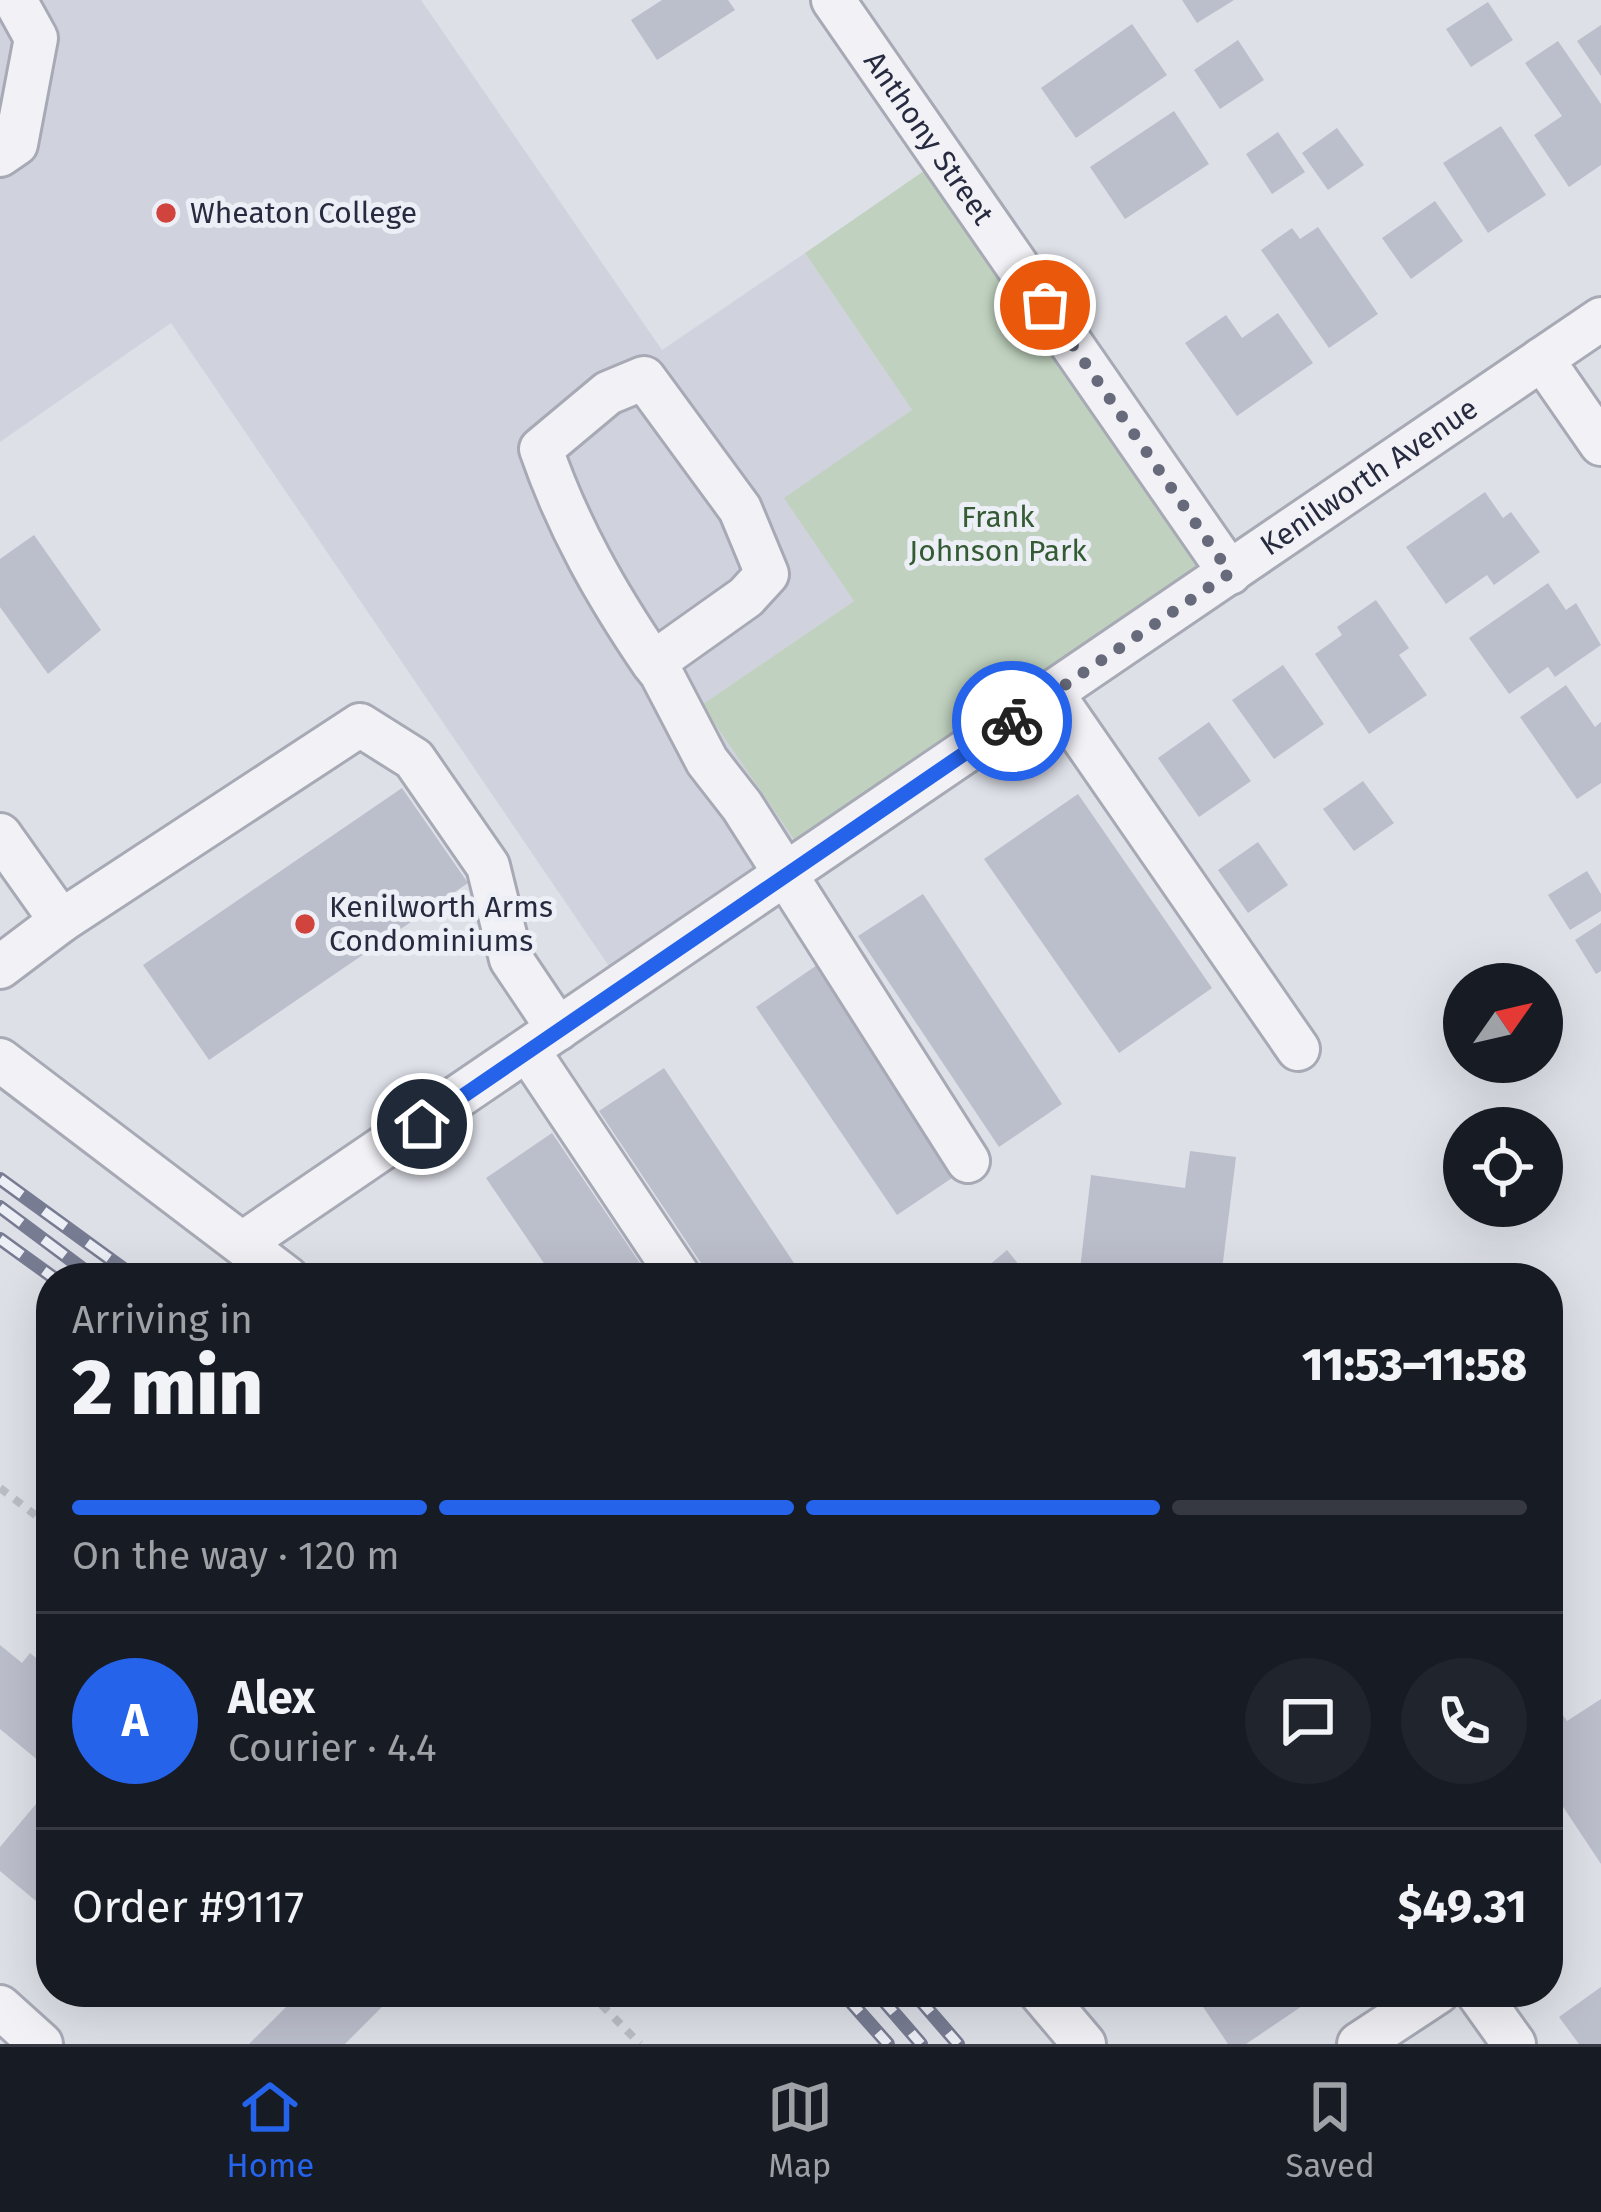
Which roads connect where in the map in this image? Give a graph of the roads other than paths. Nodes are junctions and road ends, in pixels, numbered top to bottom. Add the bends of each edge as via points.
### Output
1 (15, 0) edge
2 (833, 0) edge
3 (0, 155) edge
4 (1601, 319) edge
5 (1542, 359) junction
6 (1601, 444) edge
7 (1230, 573) junction
8 (653, 663) junction
9 (1052, 694) junction
10 (0, 835) edge
11 (786, 874) junction
12 (61, 921) junction
13 (0, 967) edge
14 (543, 1041) junction
15 (1298, 1049) dead end
16 (0, 1060) edge
17 (968, 1161) dead end
18 (243, 1243) junction
19 (268, 1263) edge
20 (671, 1263) edge
21 (0, 2007) edge
22 (1053, 2007) edge
23 (1415, 2007) edge
24 (1488, 2007) edge
25 (41, 2044) edge
26 (1084, 2044) edge
27 (1358, 2044) edge
28 (1514, 2044) edge

1 - 3 street via 36,38 16,144
2 - 7 street, Anthony Street
4 - 5 street, Kenilworth Avenue
5 - 6 street
5 - 7 street, Kenilworth Avenue
7 - 9 street, Kenilworth Avenue
8 - 8 street via 603,589 541,448 608,393 644,378 740,509 767,574
8 - 11 street via 707,761
9 - 11 street, Kenilworth Avenue
9 - 15 street
10 - 12 street
11 - 14 street, Kenilworth Avenue
11 - 17 street
12 - 13 street
12 - 14 street via 360,725 414,759 488,866
14 - 18 street, Kenilworth Avenue
14 - 20 street
16 - 18 street
18 - 19 street
21 - 25 street
22 - 26 street
23 - 27 street
24 - 28 street

